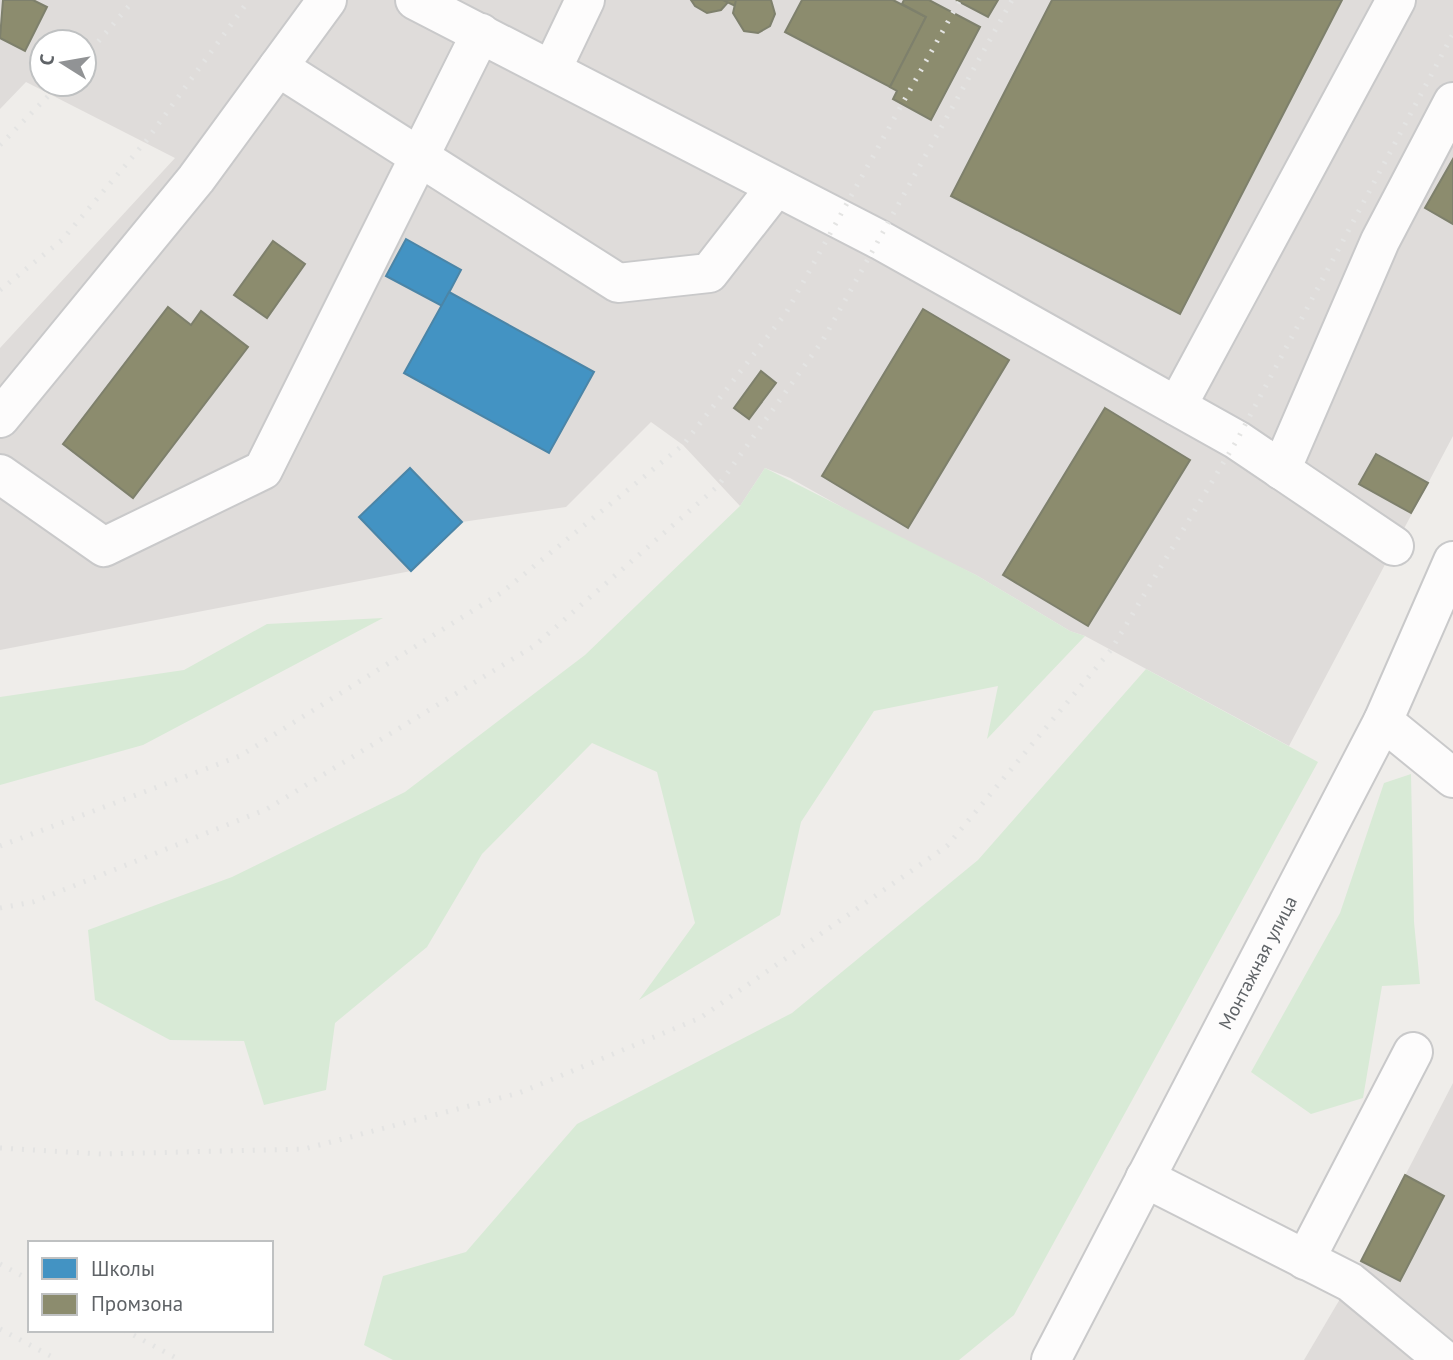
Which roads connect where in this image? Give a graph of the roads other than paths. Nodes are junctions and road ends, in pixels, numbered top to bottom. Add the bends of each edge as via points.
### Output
1 (327, 0) edge
2 (415, 0) edge
3 (584, 0) edge
4 (1396, 0) edge
5 (481, 33) junction
6 (278, 67) junction
7 (552, 69) junction
8 (1453, 102) edge
9 (420, 159) junction
10 (776, 187) junction
11 (1177, 407) junction
12 (0, 418) edge
13 (1281, 470) junction
14 (0, 474) edge
15 (1394, 546) dead end
16 (1453, 561) edge
17 (1383, 721) junction
18 (1453, 778) edge
19 (1413, 1052) dead end
20 (1146, 1178) junction
21 (1305, 1260) junction
22 (1052, 1360) edge
23 (1444, 1360) edge

1 - 6 street
2 - 5 street
3 - 7 street
4 - 11 street
5 - 7 street
5 - 9 street
6 - 9 street
6 - 12 street via 196,179
7 - 10 street
8 - 13 street via 1380,241
9 - 10 street via 618,283 709,273
9 - 14 street via 263,470 104,547
10 - 11 street via 880,240
11 - 13 street
13 - 15 street
16 - 17 street, Монтажная улица
17 - 18 street
17 - 20 street, Монтажная улица
19 - 21 street
20 - 21 street
20 - 22 street, Монтажная улица
21 - 23 street via 1350,1282

